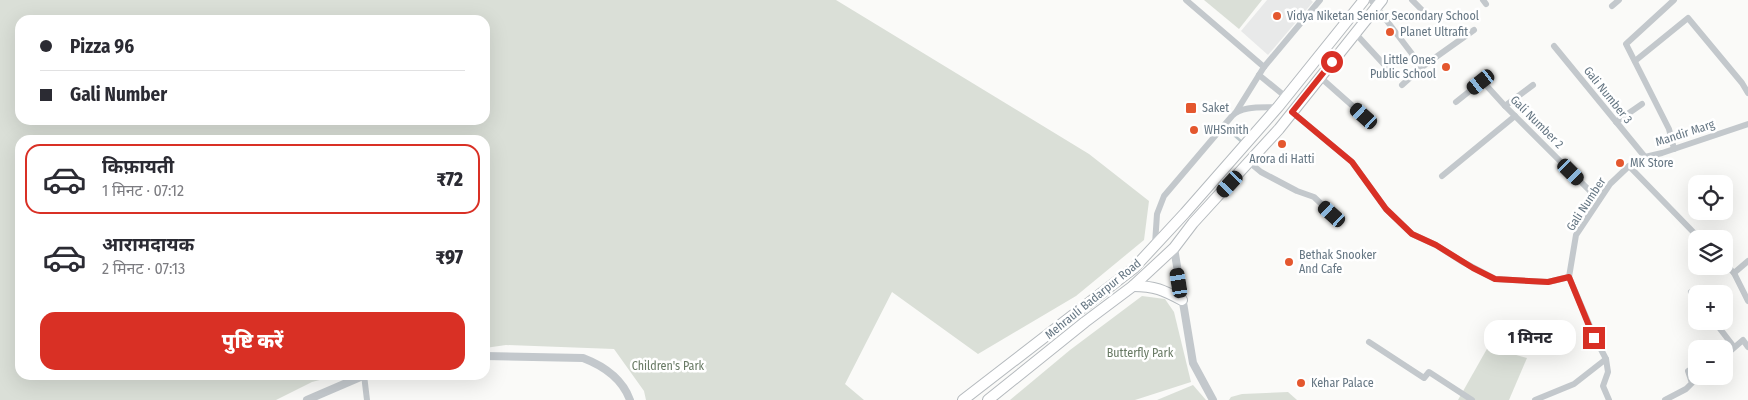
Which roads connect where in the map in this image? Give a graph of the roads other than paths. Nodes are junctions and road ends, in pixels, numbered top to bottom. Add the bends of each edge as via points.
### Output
1 (1186, 0) edge
2 (1320, 0) edge
3 (1364, 0) edge
4 (1412, 0) edge
5 (1619, 0) edge
6 (1674, 0) edge
7 (1377, 2) edge
8 (1612, 6) dead end
9 (1424, 12) dead end
10 (1474, 30) dead end
11 (1355, 33) junction
12 (1554, 46) dead end
13 (1636, 61) junction
14 (1264, 67) junction
15 (1422, 67) junction
16 (1390, 71) dead end
17 (1260, 75) junction
18 (1320, 77) junction
19 (1402, 85) dead end
20 (1533, 85) dead end
21 (1748, 93) edge
22 (1286, 97) junction
23 (1456, 102) dead end
24 (1642, 104) dead end
25 (1505, 106) junction
26 (1278, 107) junction
27 (1292, 112) junction
28 (1235, 113) junction
29 (1364, 116) dead end
30 (1516, 116) junction
31 (1616, 122) junction
32 (1748, 124) edge
33 (1674, 150) junction
34 (1645, 157) junction
35 (1249, 162) junction
36 (1629, 166) junction
37 (1442, 176) dead end
38 (1599, 200) junction
39 (1332, 214) dead end
40 (1691, 230) edge
41 (1155, 246) junction
42 (1174, 248) junction
43 (1748, 261) edge
44 (1734, 273) joint
45 (1569, 277) junction
46 (1133, 286) junction
47 (1747, 297) edge
48 (1182, 300) junction
49 (1721, 330) edge
50 (1368, 342) dead end
51 (1734, 347) joint
52 (1748, 347) edge
53 (490, 356) edge
54 (1606, 359) junction
55 (353, 380) edge
56 (365, 380) edge
57 (1689, 385) edge
58 (1556, 391) junction
59 (307, 400) edge
60 (367, 400) edge
61 (630, 400) edge
62 (963, 400) edge
63 (988, 400) edge
64 (1213, 400) edge
65 (1472, 400) edge
66 (1536, 400) edge
67 (1554, 400) edge
68 (1608, 400) edge
69 (1665, 400) edge

1 - 14 street
2 - 14 street
3 - 22 main road, Mehrauli Badarpur Road
4 - 9 street
5 - 8 street
6 - 13 street via 1628,40 1626,46
7 - 11 main road, Mehrauli Badarpur Road
7 - 15 street
10 - 15 street
11 - 16 street
11 - 18 main road, Mehrauli Badarpur Road
12 - 31 street, Gali Number 3
13 - 21 street via 1688,18
13 - 33 street via 1668,129
14 - 17 street
15 - 19 street
17 - 22 street
17 - 28 street
18 - 27 main road, Mehrauli Badarpur Road
18 - 29 street
20 - 25 street
22 - 26 main road, Mehrauli Badarpur Road
23 - 25 street, Gali Number 2 via 1483,82
24 - 31 street
25 - 30 street, Gali Number 2
26 - 28 street
26 - 41 main road, Mehrauli Badarpur Road
27 - 35 main road, Mehrauli Badarpur Road
27 - 45 street via 1352,162 1386,209 1412,234 1495,279 1548,282
28 - 41 street via 1164,196 1157,214
30 - 37 street
30 - 38 street, Gali Number 2
31 - 34 street, Gali Number 3
32 - 33 street, Mandir Marg
33 - 34 street, Mandir Marg
34 - 36 street, Mandir Marg
35 - 39 street via 1261,172 1314,197
35 - 42 main road, Mehrauli Badarpur Road
36 - 38 street, Gali Number
36 - 40 street
38 - 45 street, Gali Number via 1576,235
41 - 62 main road, Mehrauli Badarpur Road via 1134,268
42 - 46 main road, Mehrauli Badarpur Road
42 - 48 street
43 - 44 street
44 - 47 street
45 - 54 street
46 - 48 main road via 1151,286
46 - 63 main road, Mehrauli Badarpur Road
48 - 64 street via 1194,363
49 - 51 street
50 - 65 street via 1424,378 1429,372
51 - 52 street via 1743,340
53 - 61 street via 583,358 610,371
54 - 58 street via 1574,384
54 - 68 street via 1608,372 1603,386
55 - 59 street
56 - 60 street
57 - 69 street
58 - 66 street
58 - 67 street

